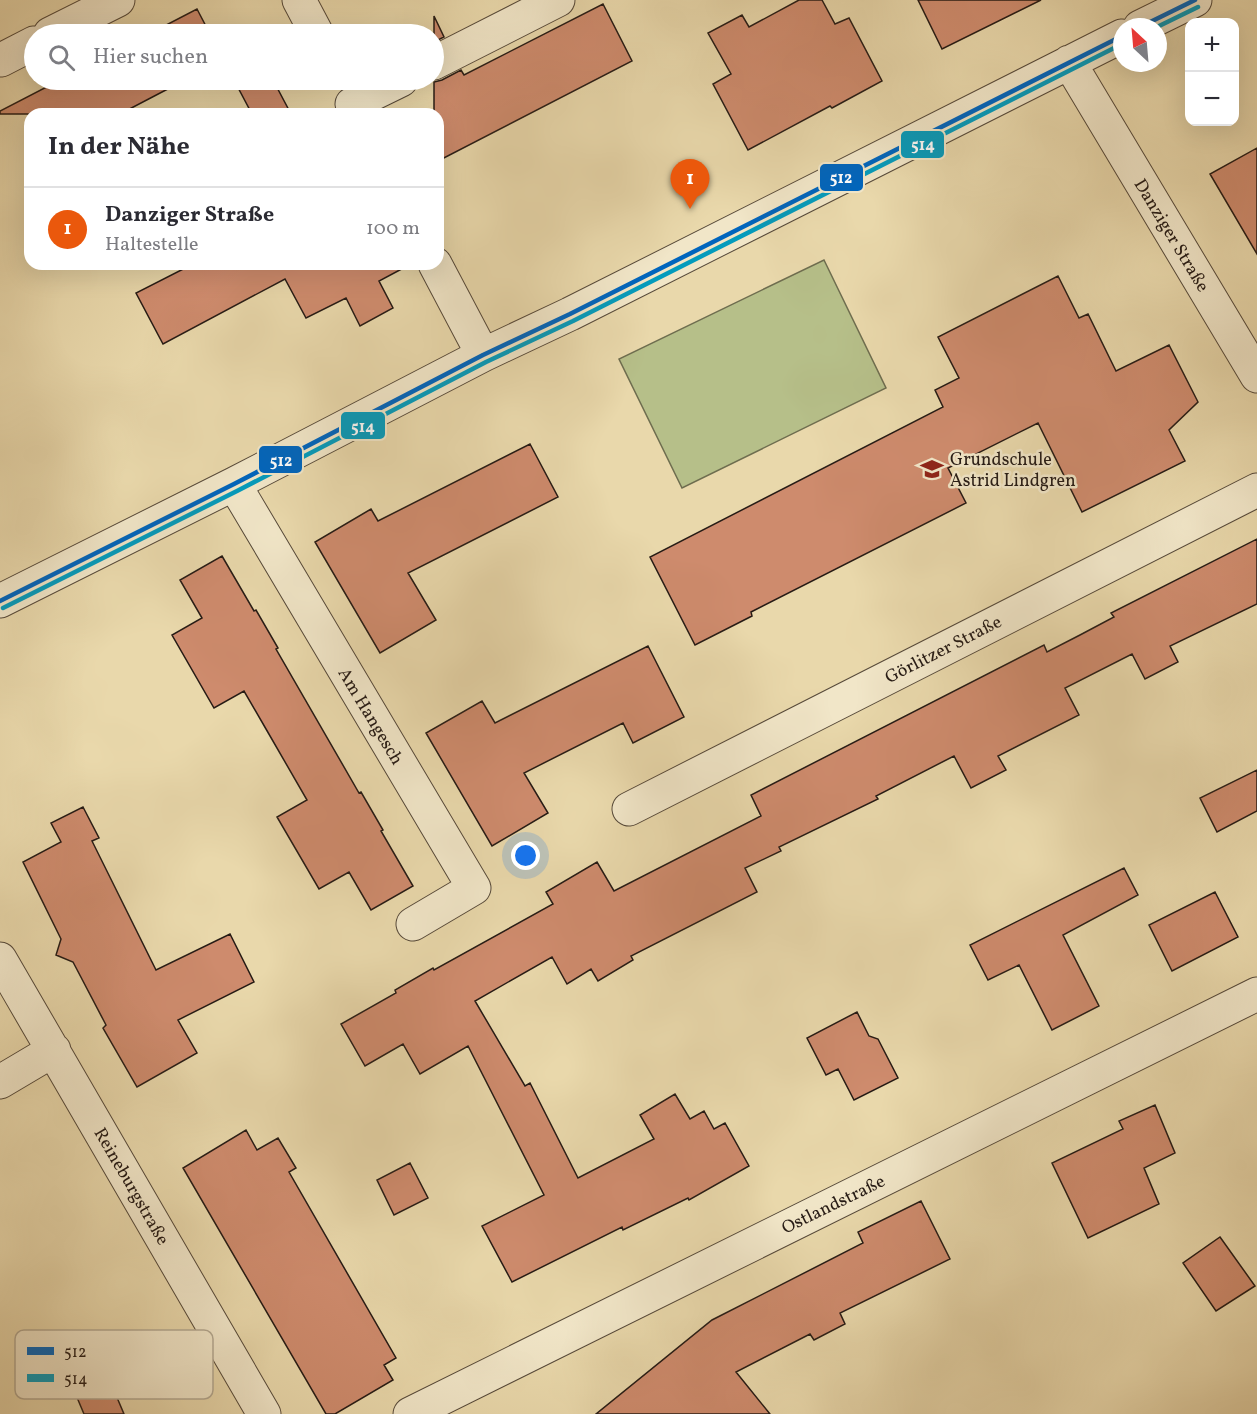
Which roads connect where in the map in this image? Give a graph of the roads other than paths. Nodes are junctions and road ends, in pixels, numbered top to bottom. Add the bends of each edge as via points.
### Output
1 (118, 0) edge
2 (299, 0) edge
3 (558, 0) edge
4 (1195, 0) edge
5 (1158, 18) edge
6 (71, 24) edge
7 (312, 24) edge
8 (1113, 40) edge
9 (24, 48) edge
10 (444, 58) edge
11 (1, 60) edge
12 (1069, 62) junction
13 (374, 90) edge
14 (350, 99) edge
15 (438, 270) edge
16 (483, 355) junction
17 (1257, 376) edge
18 (234, 484) junction
19 (1257, 490) edge
20 (0, 601) edge
21 (629, 808) dead end
22 (413, 924) dead end
23 (0, 959) edge
24 (1257, 994) edge
25 (54, 1050) junction
26 (0, 1082) edge
27 (264, 1414) edge
28 (410, 1414) edge

1 - 6 street
2 - 7 street
3 - 10 street
4 - 5 street
8 - 12 street
9 - 11 street
12 - 16 street
12 - 17 street, Danziger Straße
13 - 14 street
15 - 16 street
16 - 18 street
18 - 20 street
18 - 22 street, Am Hangesch via 474,888
19 - 21 street, Görlitzer Straße
23 - 25 street, Reineburgstraße
24 - 28 street, Ostlandstraße
25 - 26 street
25 - 27 street, Reineburgstraße

